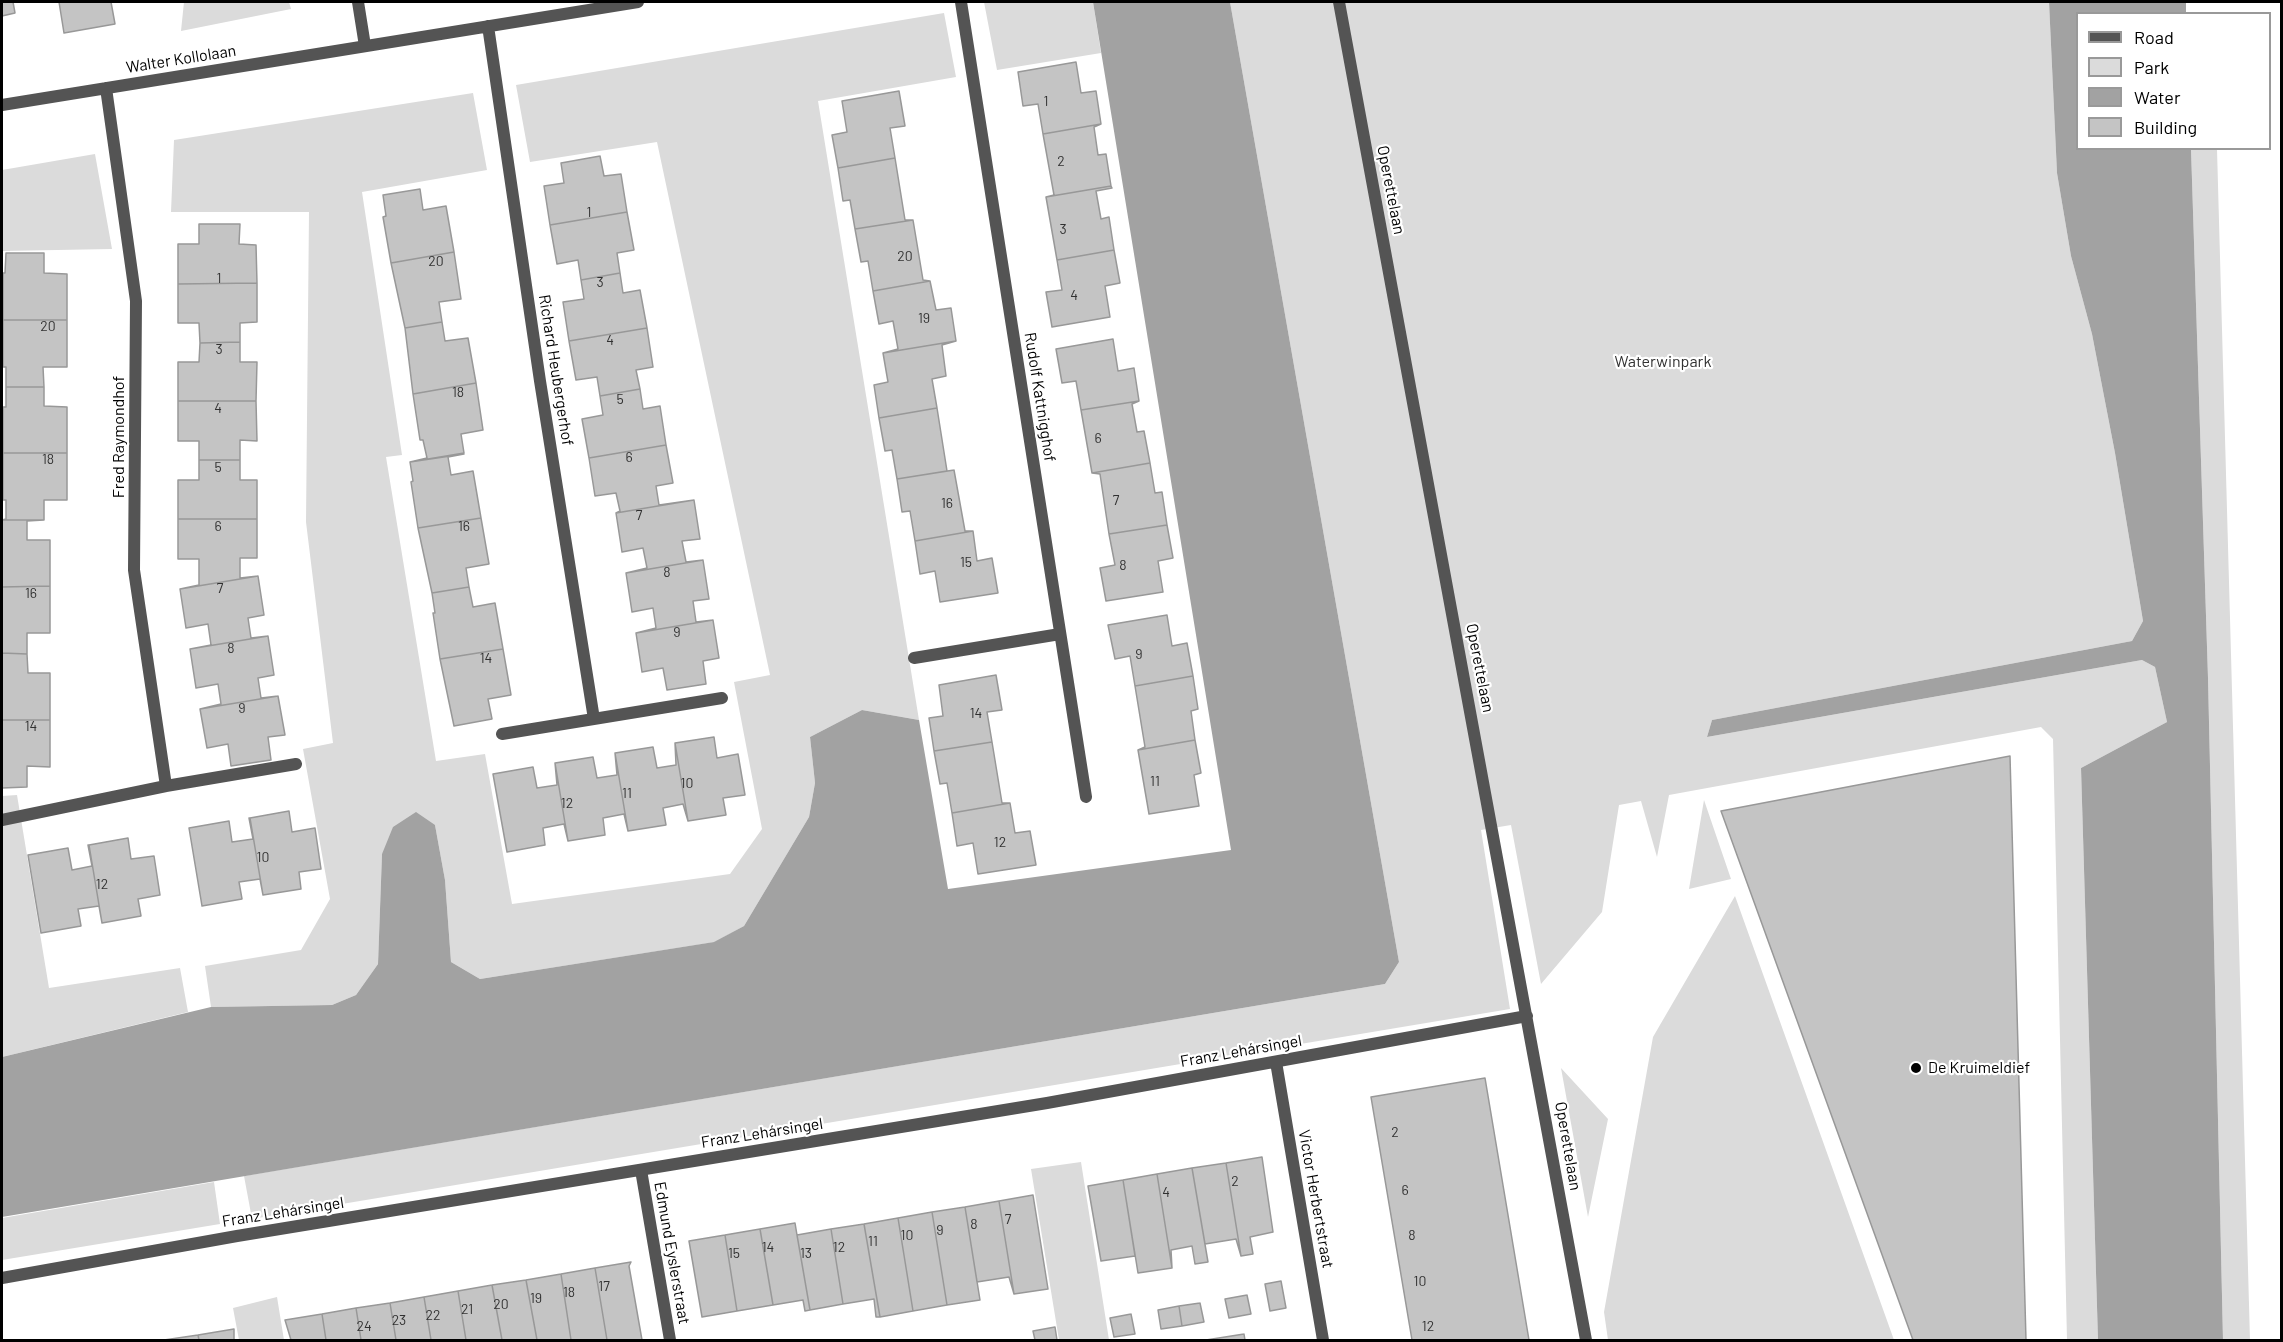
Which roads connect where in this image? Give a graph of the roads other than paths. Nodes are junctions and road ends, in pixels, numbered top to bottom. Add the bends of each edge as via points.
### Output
1 (358, 2) edge
2 (638, 2) edge
3 (961, 2) edge
4 (1339, 2) edge
5 (488, 26) junction
6 (365, 46) junction
7 (106, 88) junction
8 (2, 105) edge
9 (1060, 634) junction
10 (914, 658) dead end
11 (722, 698) dead end
12 (594, 719) junction
13 (502, 734) dead end
14 (296, 764) dead end
15 (166, 786) junction
16 (1086, 797) dead end
17 (2, 820) edge
18 (1527, 1016) junction
19 (1276, 1062) junction
20 (641, 1170) junction
21 (2, 1278) edge
22 (670, 1341) edge
23 (1323, 1341) edge
24 (1586, 1341) edge

1 - 6 street
2 - 5 street, Walter Kollolaan
3 - 9 street, Rudolf Kattnigghof
4 - 18 street, Operettelaan
5 - 6 street, Walter Kollolaan
5 - 12 street, Richard Heubergerhof
6 - 7 street, Walter Kollolaan
7 - 8 street, Walter Kollolaan
7 - 15 street, Fred Raymondhof via 136,301 134,570
9 - 10 street
9 - 16 street, Rudolf Kattnigghof
11 - 12 street
12 - 13 street
14 - 15 street
15 - 17 street
18 - 19 street, Franz Lehársingel
18 - 24 street, Operettelaan
19 - 20 street, Franz Lehársingel
19 - 23 street, Victor Herbertstraat
20 - 21 street, Franz Lehársingel
20 - 22 street, Edmund Eyslerstraat

